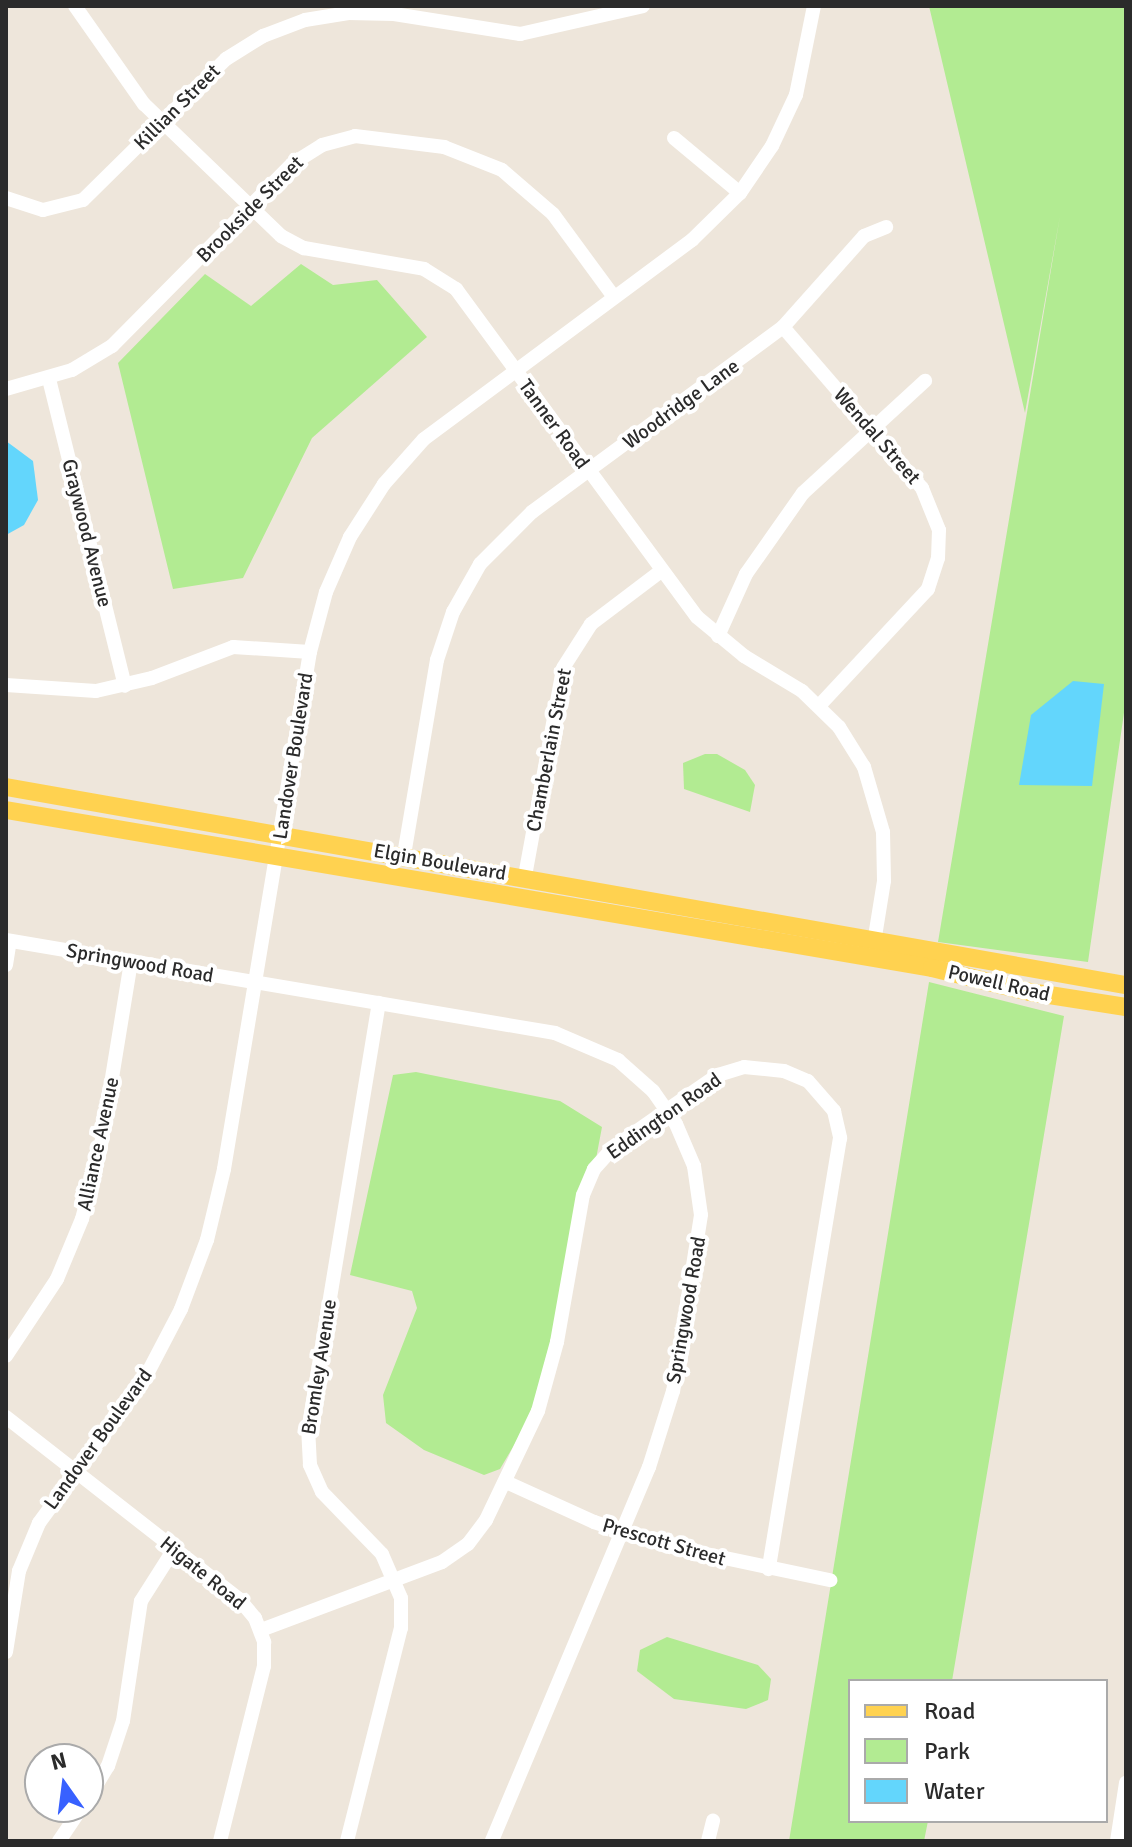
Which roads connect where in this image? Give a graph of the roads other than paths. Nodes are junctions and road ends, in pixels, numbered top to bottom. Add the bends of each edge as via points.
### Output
1 (75, 6) edge
2 (643, 6) edge
3 (814, 6) edge
4 (161, 122) junction
5 (674, 138) dead end
6 (740, 193) junction
7 (6, 198) edge
8 (249, 207) junction
9 (886, 227) dead end
10 (614, 297) junction
11 (783, 327) junction
12 (515, 370) junction
13 (49, 379) junction
14 (925, 381) dead end
15 (6, 389) edge
16 (870, 428) junction
17 (589, 471) junction
18 (661, 571) junction
19 (718, 636) junction
20 (310, 652) junction
21 (6, 685) edge
22 (125, 686) junction
23 (819, 706) junction
24 (6, 787) edge
25 (6, 810) edge
26 (280, 835) junction
27 (404, 855) junction
28 (276, 858) junction
29 (525, 876) junction
30 (8, 940) edge
31 (873, 948) junction
32 (131, 961) junction
33 (6, 965) edge
34 (255, 982) junction
35 (1126, 985) edge
36 (379, 1003) junction
37 (1126, 1007) edge
38 (667, 1110) junction
39 (6, 1356) edge
40 (6, 1417) edge
41 (75, 1471) junction
42 (506, 1482) junction
43 (621, 1532) junction
44 (174, 1549) junction
45 (769, 1569) junction
46 (396, 1580) junction
47 (830, 1580) dead end
48 (261, 1630) junction
49 (6, 1652) edge
50 (104, 1773) edge
51 (1126, 1783) edge
52 (1124, 1807) edge
53 (713, 1821) dead end
54 (71, 1823) edge
55 (59, 1841) edge
56 (220, 1841) edge
57 (347, 1841) edge
58 (492, 1841) edge
59 (708, 1841) edge
60 (1117, 1841) edge

1 - 4 street, Tanner Road
2 - 4 street, Killian Street via 520,34 369,12 305,20 263,36 226,59
3 - 6 street, Landover Boulevard via 796,95 772,146
4 - 7 street, Killian Street via 83,200 43,210
4 - 8 street, Tanner Road
5 - 6 street
6 - 10 street, Landover Boulevard via 692,240
8 - 10 street, Brookside Street via 292,164 338,139 372,136 444,147 502,170 539,199
8 - 12 street, Tanner Road via 281,236 304,248 436,274 456,289
8 - 13 street, Brookside Street via 131,330 92,359
9 - 11 street, Woodridge Lane via 864,236
10 - 12 street, Landover Boulevard
11 - 16 street, Wendal Street
11 - 17 street, Woodridge Lane
12 - 17 street, Tanner Road
12 - 20 street, Landover Boulevard via 424,439 384,484 337,564
13 - 15 street, Brookside Street
13 - 22 street, Graywood Avenue
14 - 16 street
16 - 19 street via 784,517 746,574
16 - 23 street, Wendal Street via 930,501 939,530 938,558 918,603
17 - 18 street, Tanner Road
17 - 27 street, Woodridge Lane via 497,544 453,612 437,660
18 - 19 street, Tanner Road
18 - 29 street, Chamberlain Street via 591,624 563,668
19 - 23 street, Tanner Road
20 - 22 street via 233,647
20 - 26 street, Landover Boulevard
21 - 22 street via 71,693
23 - 31 street, Tanner Road via 852,746 879,810 884,869
24 - 26 main road, Elgin Boulevard
25 - 28 main road, Elgin Boulevard
26 - 27 main road, Elgin Boulevard
26 - 28 street, Landover Boulevard
27 - 29 main road, Elgin Boulevard
28 - 31 main road, Elgin Boulevard
28 - 34 street, Landover Boulevard
29 - 31 main road, Elgin Boulevard
30 - 32 street, Springwood Road
30 - 33 street
31 - 35 main road, Powell Road
31 - 37 main road, Powell Road
32 - 34 street, Springwood Road
32 - 39 street, Alliance Avenue via 100,1151 82,1219 57,1279
34 - 36 street, Springwood Road
34 - 41 street, Landover Boulevard via 217,1206 196,1275 145,1378
36 - 38 street, Springwood Road via 577,1039 636,1074
36 - 46 street, Bromley Avenue via 307,1448 322,1492 382,1554
38 - 42 street, Eddington Road via 614,1147 587,1183 549,1379
38 - 43 street, Springwood Road via 694,1166 700,1237 669,1404
38 - 45 street, Eddington Road via 718,1075 757,1066 808,1081 827,1099 838,1124 839,1152
40 - 41 street, Higate Road
41 - 44 street, Higate Road
41 - 49 street, Landover Boulevard via 28,1546 13,1596
42 - 43 street, Prescott Street
42 - 46 street, Eddington Road via 468,1544 442,1562
43 - 45 street, Prescott Street
43 - 58 street, Springwood Road
44 - 48 street, Higate Road via 239,1599
44 - 50 street via 141,1601 123,1721
45 - 47 street, Prescott Street
46 - 48 street, Eddington Road
46 - 57 street, Bromley Avenue via 401,1628
48 - 56 street, Higate Road via 264,1666
51 - 52 street
52 - 60 street
53 - 59 street
54 - 55 street

